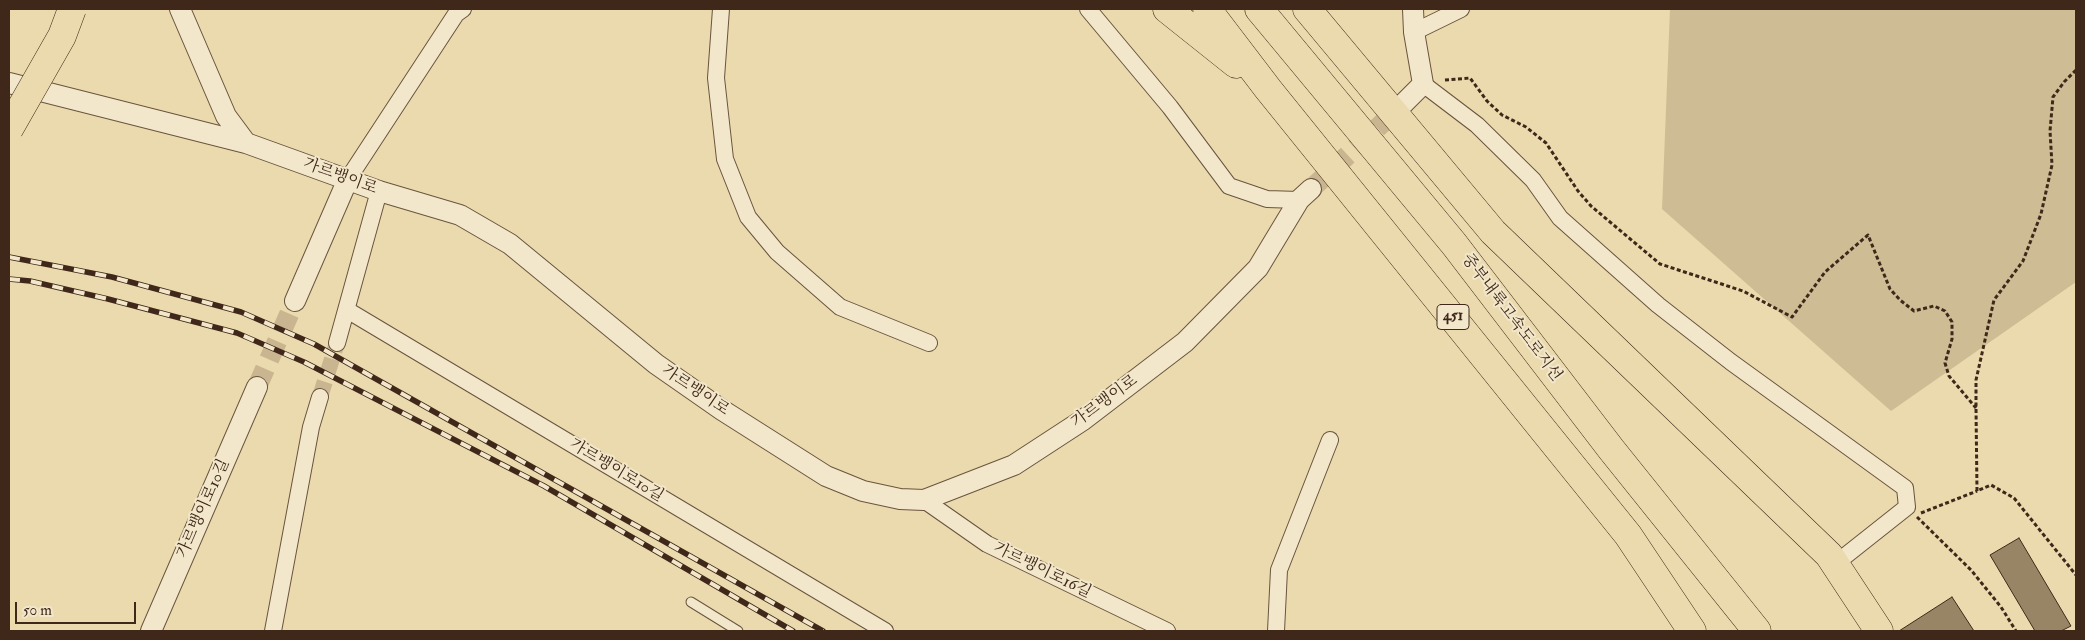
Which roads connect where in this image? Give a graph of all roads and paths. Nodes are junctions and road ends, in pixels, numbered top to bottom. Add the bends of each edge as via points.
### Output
1 (72, 9) edge
2 (180, 9) edge
3 (463, 9) edge
4 (721, 9) edge
5 (1088, 9) edge
6 (1167, 9) edge
7 (1207, 9) edge
8 (1259, 9) edge
9 (1307, 9) edge
10 (1413, 9) edge
11 (1461, 9) edge
12 (1414, 32) junction
13 (2076, 70) edge
14 (1429, 82) junction
15 (9, 83) edge
16 (1268, 89) junction
17 (1401, 106) tunnel mouth
18 (9, 129) edge
19 (246, 143) junction
20 (348, 180) junction
21 (379, 191) junction
22 (1305, 195) joint
23 (295, 301) tunnel mouth
24 (348, 310) junction
25 (337, 343) tunnel mouth
26 (929, 343) dead end
27 (257, 387) tunnel mouth
28 (320, 397) tunnel mouth
29 (1976, 408) junction
30 (1330, 440) dead end
31 (1977, 492) junction
32 (924, 500) junction
33 (1911, 511) junction
34 (1835, 564) junction
35 (2076, 575) edge
36 (691, 602) dead end
37 (151, 631) edge
38 (273, 631) edge
39 (738, 631) edge
40 (886, 631) edge
41 (1167, 631) edge
42 (1276, 631) edge
43 (1692, 631) edge
44 (1757, 631) edge
45 (1878, 631) edge
46 (2016, 631) edge

1 - 18 highway, bridge via 62,36
2 - 19 street via 226,116
3 - 20 street via 456,14
4 - 26 street via 716,78 725,159 748,217 777,252 840,307
5 - 22 street via 1170,107 1229,186 1267,199
6 - 16 highway
7 - 16 highway, 451
8 - 44 highway, 중부내륙고속도로지선 via 1454,244 1611,449
9 - 34 highway via 1493,232
10 - 12 street
11 - 12 street
12 - 14 street
13 - 29 path via 2053,97 2052,165 2041,214 2023,261 1994,300 1976,380
14 - 17 street
14 - 29 path via 1470,78 1502,115 1526,127 1546,144 1591,206 1660,264 1743,290 1792,317 1825,272 1868,235 1890,289 1900,300 1914,311 1934,306 1945,311 1952,322 1952,339 1945,363 1949,376
14 - 33 street via 1533,180 1560,218 1652,299 1731,362 1905,488
15 - 19 street, 가르뱅이로
16 - 43 highway, 451 via 1628,535
19 - 20 street, 가르뱅이로
20 - 21 street, 가르뱅이로
20 - 23 street
21 - 24 street
21 - 32 street, 가르뱅이로 via 460,215 510,244 656,364 826,476 863,491 900,499
22 - 32 street, 가르뱅이로 via 1258,268 1185,342 1083,420 1014,465
24 - 25 street
24 - 40 street, 가르뱅이로10길
27 - 37 street, 가르뱅이로10길
28 - 38 street via 311,427
29 - 31 path
30 - 42 street via 1279,570
31 - 33 path
31 - 35 path via 1991,485 2014,498
32 - 41 street, 가르뱅이로16길 via 986,544
33 - 34 street
33 - 46 path via 1971,570
34 - 45 highway
36 - 39 lane

